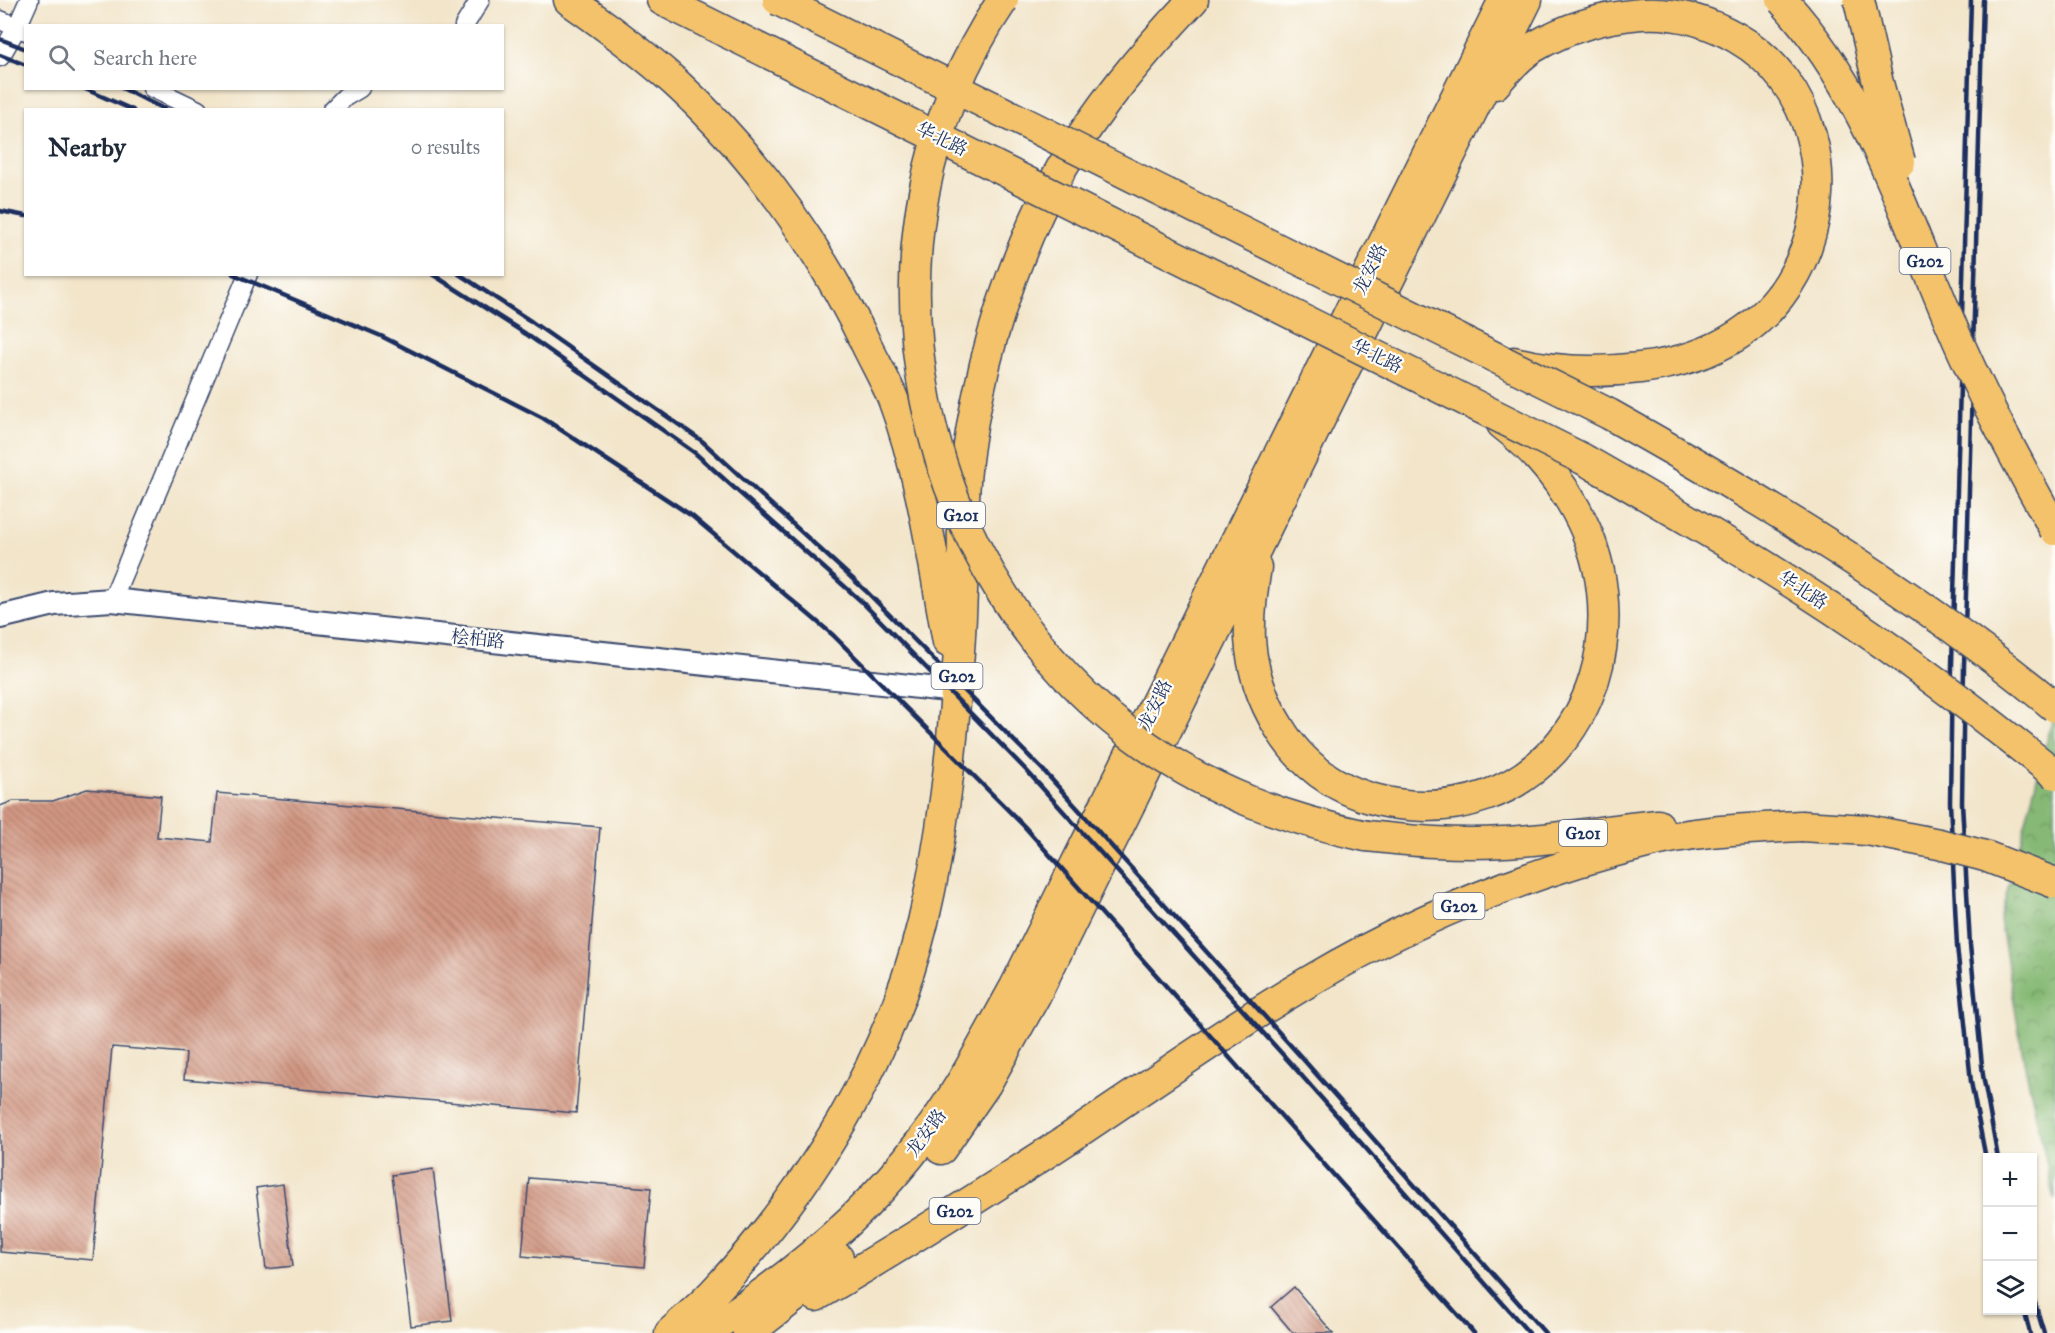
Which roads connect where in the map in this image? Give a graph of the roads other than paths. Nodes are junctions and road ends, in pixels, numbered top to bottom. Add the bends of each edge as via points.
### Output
1 (29, 0) edge
2 (480, 0) edge
3 (569, 0) edge
4 (662, 0) edge
5 (777, 0) edge
6 (1003, 0) edge
7 (1193, 0) edge
8 (1504, 0) edge
9 (1527, 0) edge
10 (1782, 0) edge
11 (1859, 0) edge
12 (0, 20) edge
13 (465, 24) edge
14 (21, 29) edge
15 (0, 57) edge
16 (156, 90) edge
17 (357, 90) edge
18 (194, 108) edge
19 (334, 108) edge
20 (1468, 120) junction
21 (247, 276) edge
22 (1493, 356) junction
23 (1476, 406) junction
24 (1267, 527) junction
25 (2055, 530) edge
26 (112, 600) junction
27 (0, 617) edge
28 (956, 691) junction
29 (2055, 707) edge
30 (2055, 774) edge
31 (1801, 826) junction
32 (2055, 884) edge
33 (670, 1333) edge
34 (704, 1333) edge
35 (750, 1333) edge

1 - 14 street
2 - 13 street
3 - 28 highway via 677,84 721,129 806,235 842,294 893,398 910,453
4 - 23 highway, 华北路, bridge
5 - 22 highway, bridge
6 - 31 highway, G201, bridge via 971,54 935,147 916,246 916,338 931,429 962,519 1006,600 1072,683 1146,746 1188,773 1282,814 1366,836 1453,844 1695,823
7 - 28 highway, G202 via 1142,56 1091,123 1041,208 1016,269 979,390 970,442 963,501
8 - 34 highway, 龙安路 via 1020,976 968,1072 923,1139 875,1197 775,1285
9 - 20 highway, 龙安路
10 - 25 highway, G202, bridge via 1805,24 1857,105 1980,389
11 - 25 highway, bridge via 1900,162 1992,393
12 - 14 street
14 - 15 street
16 - 18 street
17 - 19 street
20 - 22 highway, bridge via 1488,91 1532,48 1594,22 1648,14 1697,20 1748,44 1769,61 1800,103 1816,155 1816,212 1799,266 1762,315 1739,334 1683,360 1598,371 1554,369
20 - 24 highway, 龙安路
21 - 26 street
22 - 29 highway, bridge via 1609,414 1785,516 1892,585
23 - 24 highway, bridge via 1532,449 1557,480 1591,540 1604,604 1600,661 1578,718 1559,745 1514,783 1480,799 1443,806 1414,806 1378,802 1341,788 1311,768 1270,714 1257,681 1250,641 1250,603
23 - 30 highway, 华北路, bridge via 1583,459 1809,593 1966,703
24 - 35 highway, 龙安路 via 1035,996 986,1084 940,1151 888,1211 832,1265
26 - 27 street, 桧柏路 via 54,604
26 - 28 street, 桧柏路
28 - 33 highway, G202 via 937,851 922,924 902,990 872,1063 842,1124 762,1236 712,1295
31 - 32 highway, G201, bridge via 1867,830 1939,844 1985,856
31 - 35 highway, G202 via 1724,831 1649,842 1560,867 1473,900 1390,938 1310,981 875,1262

